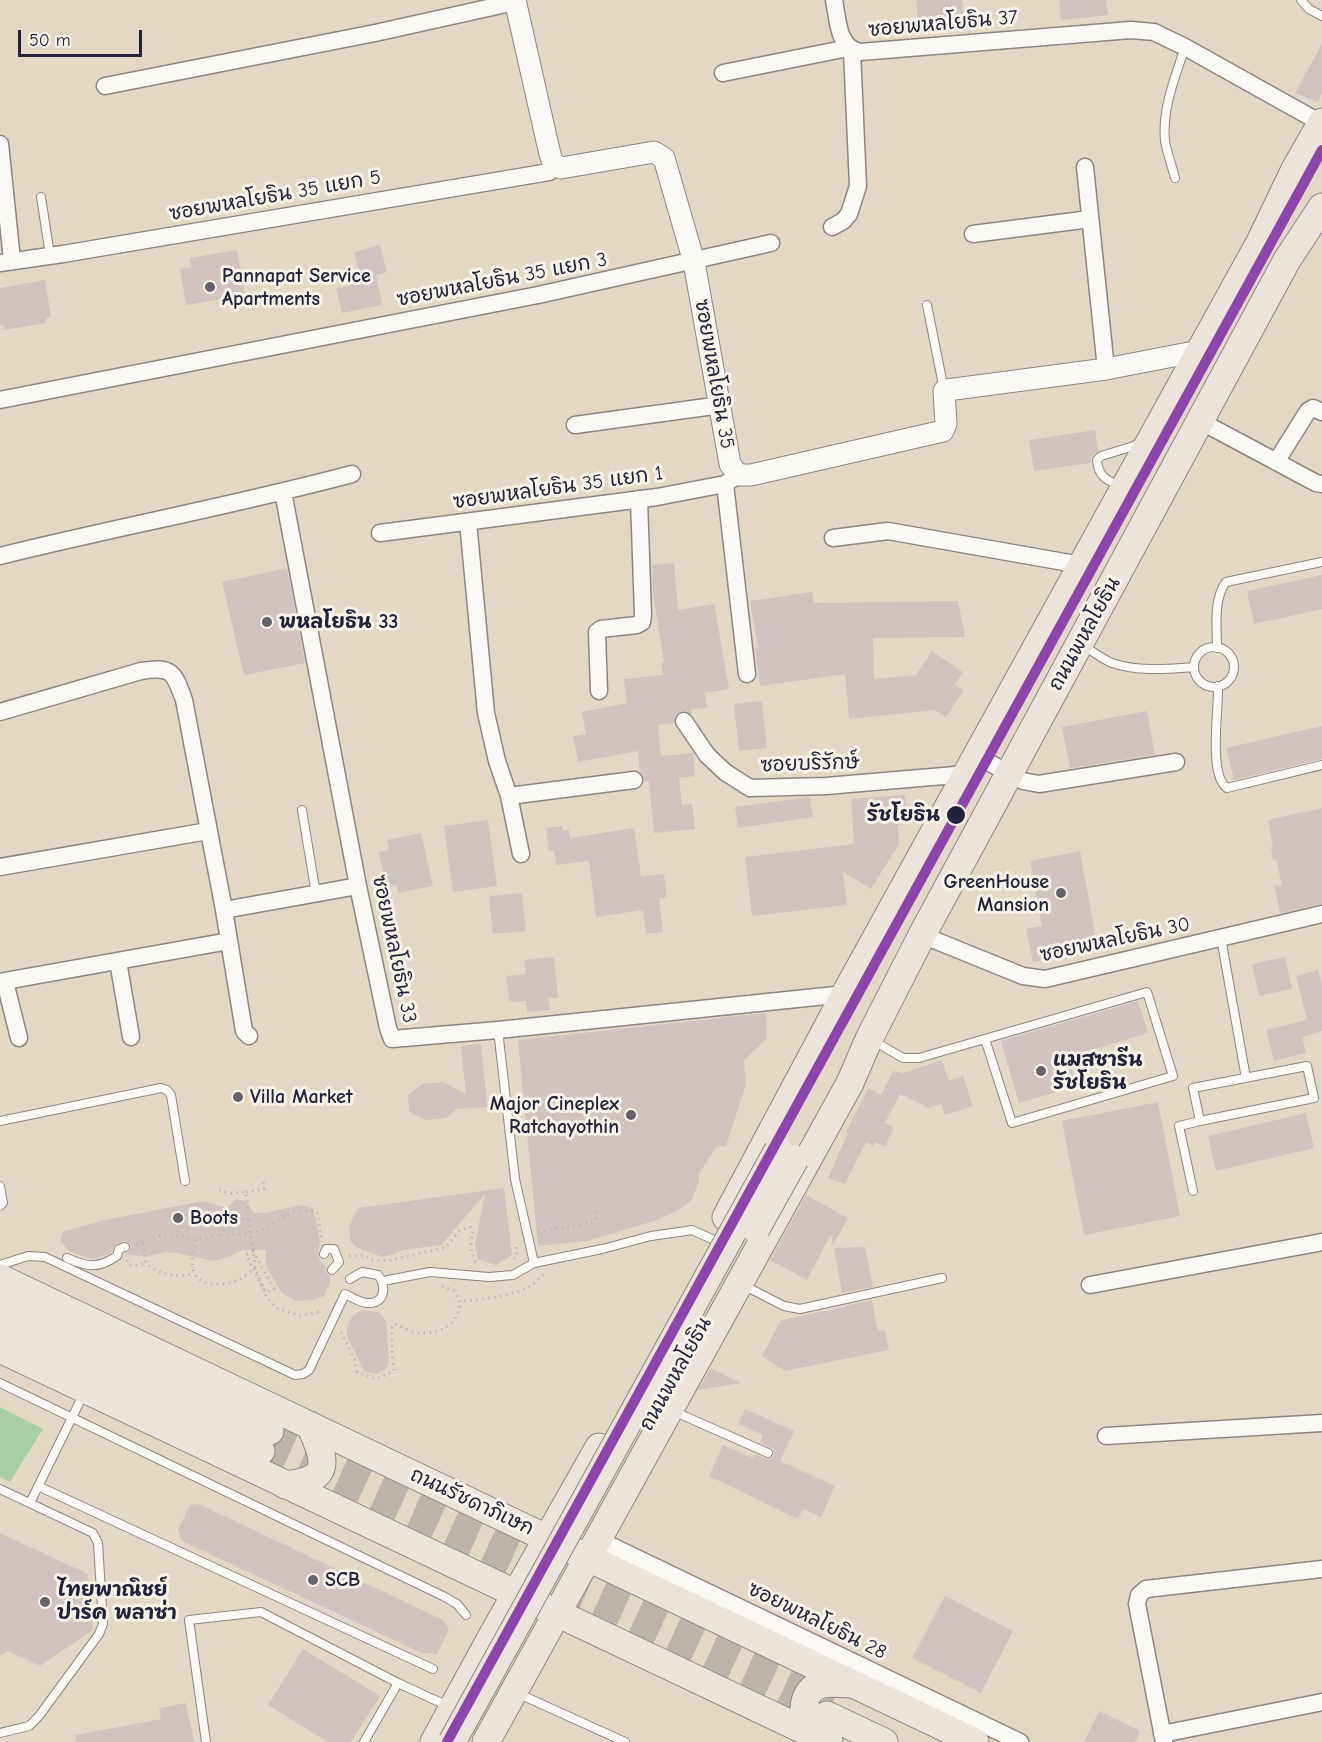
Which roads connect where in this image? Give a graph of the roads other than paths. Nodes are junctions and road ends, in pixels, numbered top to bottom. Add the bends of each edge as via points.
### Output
1 (834, 0) edge
2 (1301, 0) edge
3 (515, 1) edge
4 (1322, 16) edge
5 (1185, 47) junction
6 (850, 49) junction
7 (723, 74) dead end
8 (105, 87) dead end
9 (1322, 131) edge
10 (0, 144) edge
11 (556, 166) junction
12 (1084, 167) dead end
13 (1175, 178) dead end
14 (1322, 185) edge
15 (41, 197) dead end
16 (1322, 207) edge
17 (1090, 219) junction
18 (832, 227) dead end
19 (973, 234) dead end
20 (771, 243) dead end
21 (50, 255) junction
22 (1287, 260) junction
23 (6, 261) edge
24 (694, 262) junction
25 (927, 305) dead end
26 (1199, 351) junction
27 (1106, 369) junction
28 (944, 391) junction
29 (0, 400) edge
30 (721, 405) junction
31 (1166, 410) junction
32 (1322, 412) edge
33 (1200, 422) junction
34 (574, 425) dead end
35 (1276, 462) junction
36 (352, 474) dead end
37 (732, 479) junction
38 (1322, 484) edge
39 (1124, 487) junction
40 (283, 492) junction
41 (639, 499) junction
42 (468, 522) junction
43 (380, 533) dead end
44 (833, 538) dead end
45 (0, 556) edge
46 (1322, 562) edge
47 (1081, 565) junction
48 (1080, 644) junction
49 (1217, 648) junction
50 (1194, 667) junction
51 (747, 674) dead end
52 (1218, 686) junction
53 (599, 691) dead end
54 (0, 712) edge
55 (684, 721) dead end
56 (1176, 762) dead end
57 (972, 765) junction
58 (1322, 765) edge
59 (1009, 773) junction
60 (634, 780) dead end
61 (509, 796) junction
62 (302, 810) dead end
63 (208, 831) junction
64 (521, 854) dead end
65 (0, 867) edge
66 (358, 886) junction
67 (316, 894) junction
68 (224, 910) junction
69 (1322, 914) edge
70 (922, 935) junction
71 (1221, 938) junction
72 (230, 942) junction
73 (118, 961) junction
74 (859, 969) junction
75 (3, 982) edge
76 (845, 994) junction
77 (885, 1008) junction
78 (498, 1030) junction
79 (249, 1036) dead end
80 (131, 1037) dead end
81 (19, 1038) dead end
82 (869, 1039) junction
83 (985, 1039) junction
84 (1246, 1078) junction
85 (0, 1120) edge
86 (1200, 1121) junction
87 (787, 1155) junction
88 (185, 1181) dead end
89 (0, 1186) edge
90 (1193, 1191) dead end
91 (0, 1206) edge
92 (714, 1240) junction
93 (1322, 1242) edge
94 (125, 1247) road end
95 (324, 1254) road end
96 (67, 1258) dead end
97 (534, 1263) junction
98 (0, 1265) edge
99 (332, 1270) dead end
100 (0, 1278) edge
101 (942, 1278) dead end
102 (350, 1279) dead end
103 (383, 1281) junction
104 (740, 1284) junction
105 (1090, 1285) dead end
106 (0, 1304) edge
107 (0, 1327) edge
108 (0, 1349) edge
109 (0, 1383) edge
110 (85, 1390) junction
111 (623, 1407) junction
112 (72, 1417) junction
113 (666, 1417) junction
114 (1322, 1423) edge
115 (310, 1425) junction
116 (1106, 1436) dead end
117 (768, 1453) dead end
118 (285, 1485) junction
119 (38, 1486) junction
120 (0, 1489) edge
121 (30, 1503) junction
122 (548, 1538) junction
123 (592, 1548) junction
124 (1322, 1569) edge
125 (516, 1593) junction
126 (558, 1612) junction
127 (466, 1615) dead end
128 (433, 1669) dead end
129 (398, 1683) junction
130 (467, 1683) junction
131 (510, 1699) junction
132 (1322, 1702) edge
133 (453, 1708) junction
134 (834, 1714) edge
135 (0, 1733) edge
136 (1163, 1738) edge
137 (206, 1742) edge
138 (364, 1742) edge
139 (434, 1742) edge
140 (452, 1742) edge
141 (470, 1742) edge
142 (486, 1742) edge
143 (625, 1742) edge
144 (884, 1742) edge
145 (937, 1742) edge
146 (975, 1742) edge
147 (1020, 1742) edge

1 - 6 street, ซอยพหลโยธิน 37 via 842,37
2 - 4 lane
3 - 8 street
3 - 11 street
5 - 6 street, ซอยพหลโยธิน 37 via 1154,32 1131,30 860,52
5 - 9 street, ซอยพหลโยธิน 37
5 - 13 lane via 1165,122
6 - 7 street
6 - 18 street via 858,186 849,214
9 - 26 main road, ถนนพหลโยธิน via 1295,169 1260,242
10 - 23 street
11 - 21 street, ซอยพหลโยธิน 35 แยก 5 via 549,172
11 - 24 street, ซอยพหลโยธิน 35 via 654,152 662,155
12 - 17 street
14 - 22 main road, ถนนพหลโยธิน
15 - 21 lane
16 - 22 main road, ถนนพหลโยธิน
17 - 19 street
17 - 27 street
20 - 24 street, ซอยพหลโยธิน 35 แยก 3
21 - 23 street, ซอยพหลโยธิน 35 แยก 5
22 - 33 main road, ถนนพหลโยธิน
24 - 29 street, ซอยพหลโยธิน 35 แยก 3
24 - 30 street, ซอยพหลโยธิน 35
25 - 28 lane
26 - 27 street
26 - 31 main road, ถนนพหลโยธิน
27 - 28 street
28 - 37 street, ซอยพหลโยธิน 35 via 943,431
30 - 34 street
30 - 37 street, ซอยพหลโยธิน 35
31 - 39 main road, ถนนพหลโยธิน
31 - 39 lane via 1143,440 1097,460 1102,476
32 - 35 street via 1313,408 1308,411
33 - 35 street
33 - 48 main road, ถนนพหลโยธิน
35 - 38 street
36 - 40 street
37 - 41 street, ซอยพหลโยธิน 35 แยก 1
37 - 51 street
39 - 47 main road, ถนนพหลโยธิน
40 - 45 street
40 - 66 street, ซอยพหลโยธิน 33
41 - 42 street, ซอยพหลโยธิน 35 แยก 1
41 - 53 street via 642,622 597,632
42 - 43 street, ซอยพหลโยธิน 35 แยก 1
42 - 61 street via 486,713
44 - 47 street via 888,531
46 - 49 lane via 1226,582 1218,603
47 - 57 main road, ถนนพหลโยธิน
48 - 50 lane via 1111,663 1133,668
48 - 59 main road, ถนนพหลโยธิน
49 - 50 lane via 1200,653
49 - 52 lane via 1228,652 1234,667 1228,681
50 - 52 lane via 1200,681
52 - 58 lane via 1216,755 1223,785 1227,788
54 - 63 street via 141,671 159,668 171,672 184,700
55 - 57 street, ซอยบริรักษ์ via 707,755 750,788 826,786
56 - 59 street via 1039,784 1023,782
57 - 59 street
57 - 74 main road, ถนนพหลโยธิน
59 - 70 main road, ถนนพหลโยธิน
60 - 61 street
61 - 64 street
62 - 67 lane
63 - 65 street
63 - 68 street
66 - 67 street
66 - 78 street, ซอยพหลโยธิน 33 via 392,1039
67 - 68 street
68 - 72 street
69 - 71 street, ซอยพหลโยธิน 30
70 - 71 street, ซอยพหลโยธิน 30 via 1023,976 1045,979
70 - 77 main road, ถนนพหลโยธิน
71 - 84 lane
72 - 73 street
72 - 79 street via 244,1031
73 - 75 street
73 - 80 street
74 - 76 main road, ถนนพหลโยธิน
74 - 87 main road, ถนนพหลโยธิน via 859,1003
75 - 81 street
76 - 78 street, ซอยพหลโยธิน 33
76 - 92 main road, ถนนพหลโยธิน
77 - 82 main road, ถนนพหลโยธิน
77 - 87 main road, ถนนพหลโยธิน via 865,1028
78 - 97 lane via 515,1179
82 - 83 lane via 903,1058 919,1058
82 - 104 main road, ถนนพหลโยธิน via 850,1083
83 - 83 lane via 1012,1123 1173,1076 1147,993
84 - 86 lane via 1193,1088
84 - 86 lane via 1308,1066 1314,1098
85 - 88 lane via 161,1088 171,1095
86 - 90 lane via 1179,1126
87 - 140 main road, ถนนพหลโยธิน, bridge
87 - 141 main road, ถนนพหลโยธิน, bridge
89 - 91 lane
92 - 97 lane via 692,1230
92 - 111 main road, ถนนพหลโยธิน
93 - 105 street
94 - 96 lane via 105,1264 87,1266
95 - 99 lane via 326,1249 334,1249 339,1262
97 - 103 lane via 513,1275 430,1272
98 - 103 lane via 28,1256 45,1257 295,1375 309,1370 345,1294 374,1303 385,1289
100 - 115 main road, ถนนรัชดาภิเษก
101 - 104 lane via 800,1309 784,1306
102 - 103 lane via 370,1272
104 - 113 main road, ถนนพหลโยธิน
106 - 107 main road via 266,1441
108 - 110 main road, ถนนรัชดาภิเษก
109 - 112 lane
110 - 112 lane
110 - 118 main road, ถนนรัชดาภิเษก
111 - 113 main road via 634,1420
111 - 122 main road, ถนนพหลโยธิน
112 - 119 lane
112 - 127 lane via 443,1596
113 - 117 lane via 707,1425
113 - 123 main road, ถนนพหลโยธิน
114 - 116 street
115 - 118 main road via 323,1457 320,1472 310,1481
115 - 122 main road, ถนนรัชดาภิเษก
118 - 125 main road, ถนนรัชดาภิเษก
119 - 121 lane
119 - 128 lane
120 - 121 lane
121 - 135 lane via 93,1533 98,1543 103,1624 39,1716 29,1726
122 - 123 main road, ถนนรัชดาภิเษก
122 - 125 main road, ถนนพหลโยธิน
123 - 126 main road, ถนนพหลโยธิน
123 - 134 main road, ถนนรัชดาภิเษก
123 - 147 street, ซอยพหลโยธิน 28
124 - 136 street via 1146,1589 1139,1595 1137,1604
125 - 126 main road, ถนนรัชดาภิเษก
125 - 130 main road, ถนนพหลโยธิน
126 - 131 main road, ถนนพหลโยธิน
126 - 134 main road, ถนนรัชดาภิเษก
129 - 133 lane
129 - 137 lane via 261,1612 189,1620
129 - 138 lane
130 - 131 main road via 478,1681
130 - 133 main road, ถนนพหลโยธิน
131 - 142 main road, ถนนพหลโยธิน
131 - 143 lane
132 - 136 street
133 - 139 main road, ถนนพหลโยธิน
134 - 144 main road, ถนนรัชดาภิเษก
134 - 145 main road, ถนนรัชดาภิเษก
134 - 146 main road, ถนนรัชดาภิเษก

